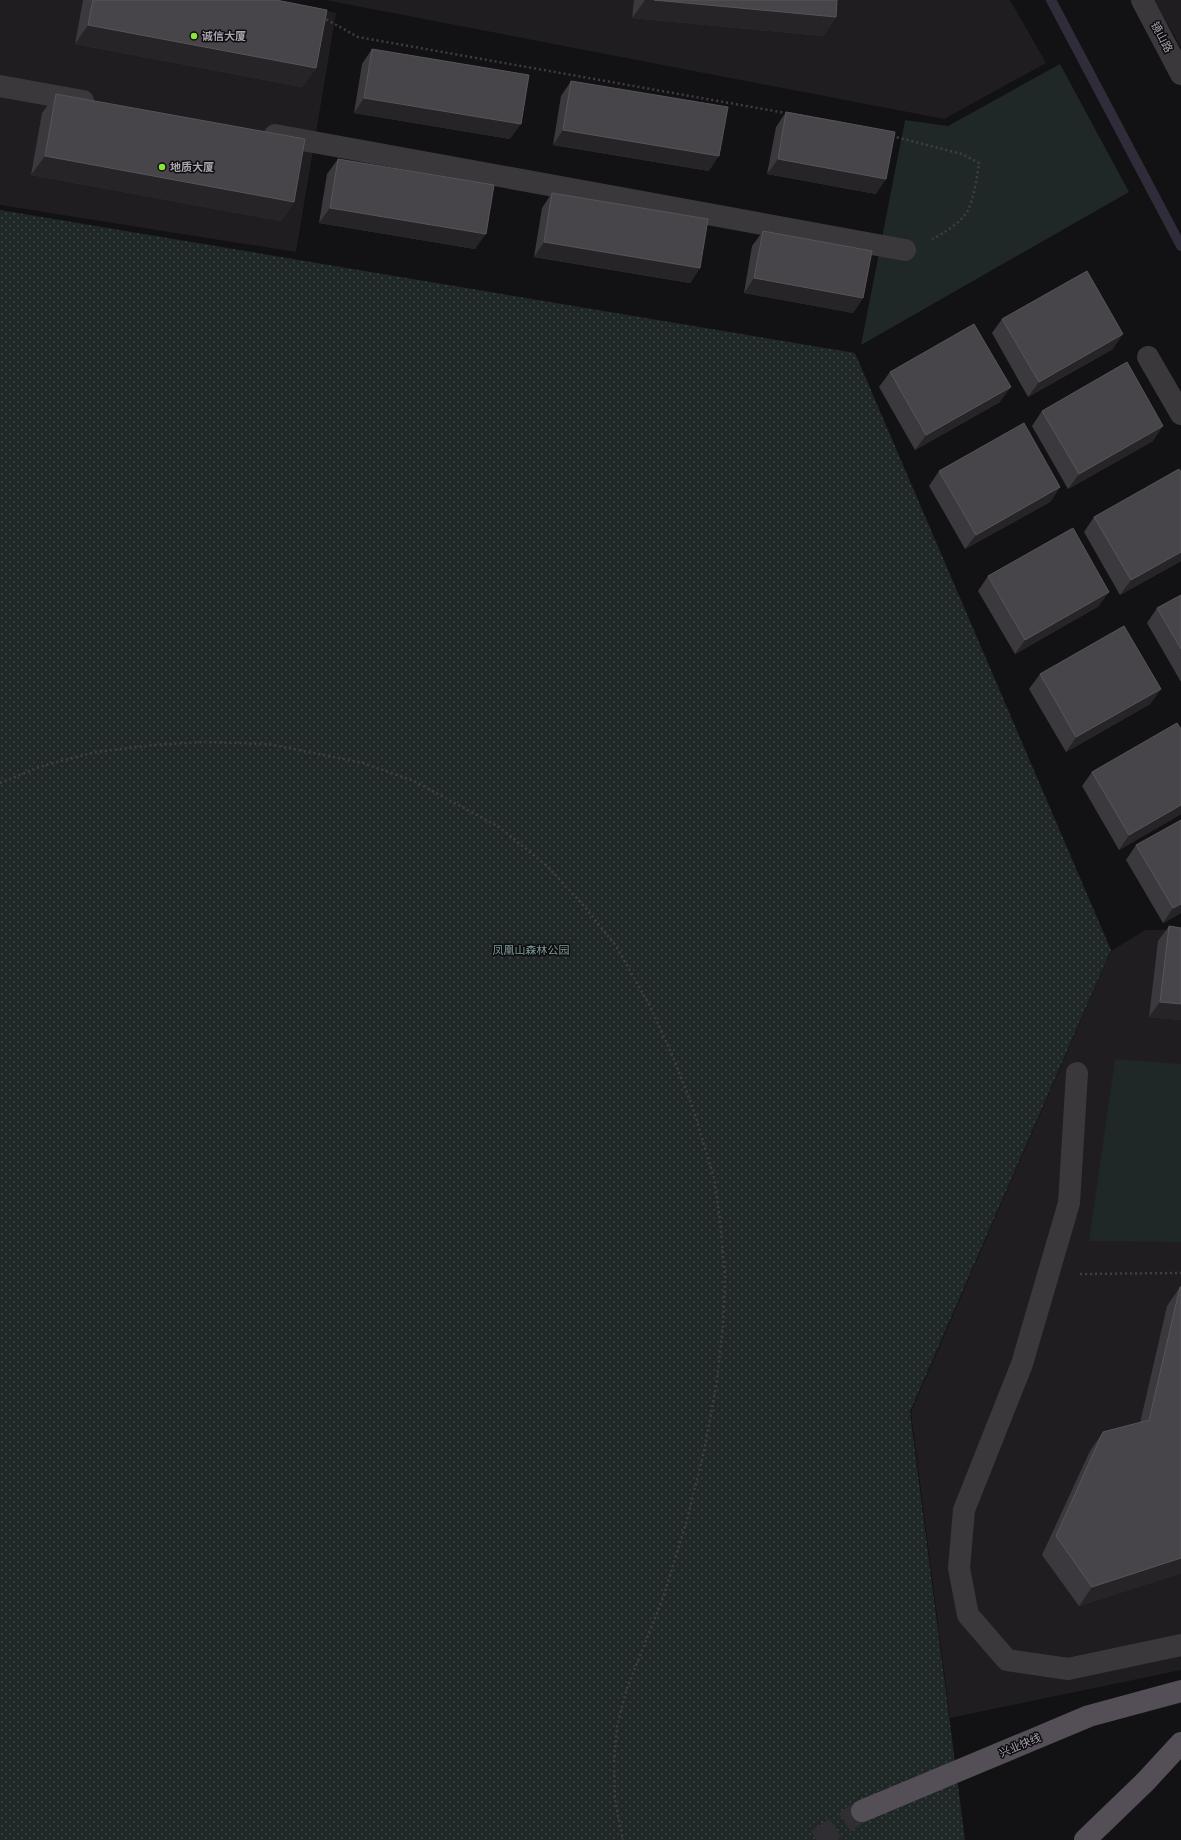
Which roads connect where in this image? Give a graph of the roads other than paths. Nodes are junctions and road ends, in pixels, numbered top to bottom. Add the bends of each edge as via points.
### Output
1 (1142, 0) edge
2 (1181, 74) edge
3 (0, 86) edge
4 (102, 104) edge
5 (252, 131) edge
6 (905, 250) road end
7 (1148, 357) dead end
8 (1181, 414) edge
9 (1077, 1073) dead end
10 (1181, 1645) edge
11 (1181, 1691) edge
12 (1181, 1743) edge
13 (862, 1812) tunnel mouth
14 (1085, 1840) edge

1 - 2 street, 镜山路
3 - 4 street
5 - 6 street
7 - 8 street
9 - 10 street via 1069,1203 1022,1364 964,1510 959,1568 968,1615 1007,1660 1068,1669
11 - 13 main road, 兴业快线 via 1089,1716
12 - 14 main road

